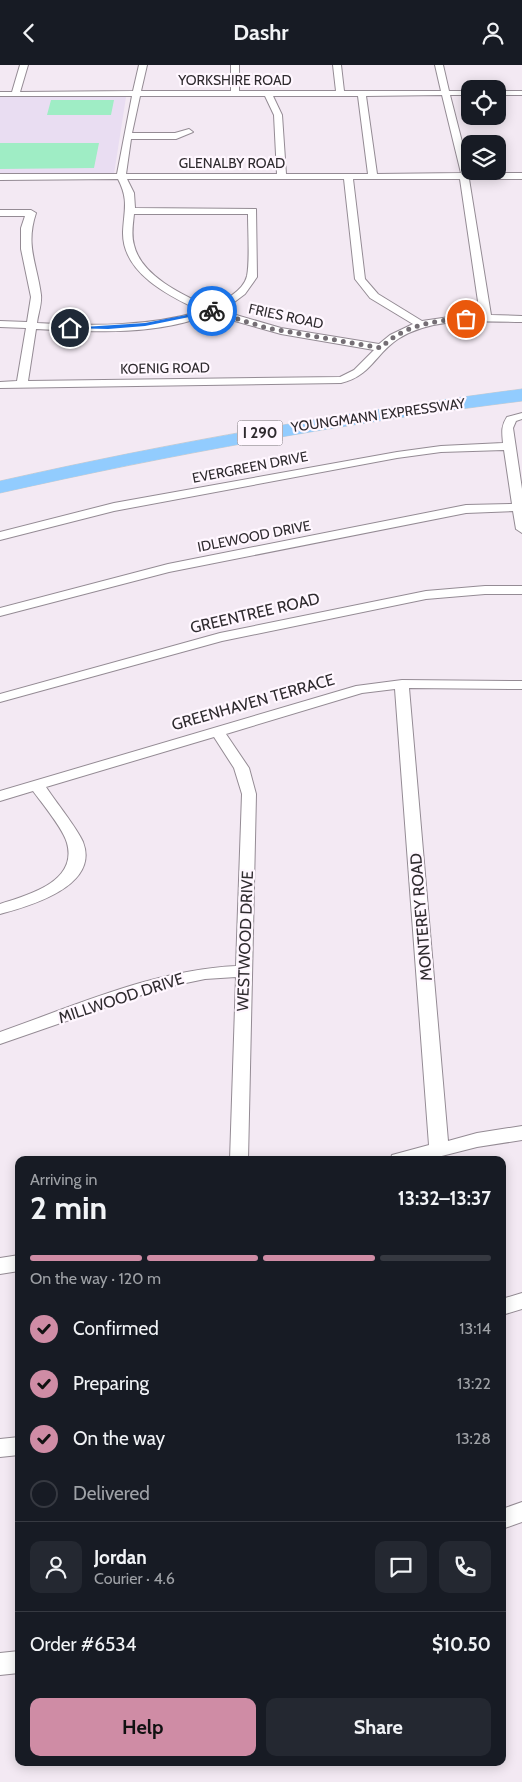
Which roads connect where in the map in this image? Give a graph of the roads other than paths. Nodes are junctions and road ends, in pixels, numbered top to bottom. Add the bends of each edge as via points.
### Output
1 (24, 65) edge
2 (143, 65) edge
3 (235, 65) edge
4 (337, 65) edge
5 (439, 65) edge
6 (268, 93) junction
7 (340, 93) junction
8 (362, 93) junction
9 (446, 93) junction
10 (461, 93) edge
11 (506, 93) edge
12 (522, 93) edge
13 (0, 94) edge
14 (15, 94) junction
15 (137, 94) junction
16 (235, 94) junction
17 (189, 132) dead end
18 (129, 136) junction
19 (461, 159) edge
20 (461, 176) edge
21 (506, 176) edge
22 (522, 176) edge
23 (0, 177) edge
24 (121, 177) junction
25 (282, 177) junction
26 (348, 177) junction
27 (373, 177) junction
28 (466, 180) edge
29 (129, 211) junction
30 (0, 213) edge
31 (210, 310) junction
32 (486, 319) junction
33 (522, 319) edge
34 (0, 324) edge
35 (33, 325) junction
36 (421, 325) junction
37 (381, 348) junction
38 (522, 381) edge
39 (22, 384) junction
40 (0, 385) edge
41 (522, 395) edge
42 (522, 416) edge
43 (508, 446) junction
44 (0, 471) edge
45 (0, 487) edge
46 (518, 507) junction
47 (522, 529) edge
48 (0, 536) edge
49 (522, 590) edge
50 (0, 612) edge
51 (402, 684) junction
52 (522, 685) edge
53 (0, 698) edge
54 (216, 731) junction
55 (36, 785) junction
56 (0, 796) edge
57 (0, 909) edge
58 (244, 971) junction
59 (0, 1038) edge
60 (522, 1133) edge
61 (439, 1149) junction
62 (239, 1156) edge
63 (413, 1156) edge
64 (15, 1264) edge
65 (0, 1266) edge
66 (522, 1301) edge
67 (506, 1306) edge
68 (15, 1446) edge
69 (0, 1448) edge
70 (522, 1512) edge
71 (506, 1518) edge
72 (15, 1662) edge
73 (0, 1663) edge

1 - 14 street
2 - 15 street
3 - 16 street
4 - 7 street
5 - 9 street
6 - 7 street, YORKSHIRE ROAD
6 - 16 street, YORKSHIRE ROAD
6 - 25 street via 278,115
7 - 8 street, YORKSHIRE ROAD
8 - 9 street, YORKSHIRE ROAD
8 - 27 street
9 - 10 street, YORKSHIRE ROAD
9 - 19 street
11 - 12 street
13 - 14 street, YORKSHIRE ROAD
14 - 15 street, YORKSHIRE ROAD
15 - 16 street, YORKSHIRE ROAD
15 - 18 street
17 - 18 street via 176,136
18 - 24 street
20 - 27 street, GLENALBY ROAD
21 - 22 street, GLENALBY ROAD
23 - 24 street, GLENALBY ROAD
24 - 25 street, GLENALBY ROAD
24 - 29 street, FRIES ROAD via 130,193
25 - 26 street, GLENALBY ROAD
26 - 27 street, GLENALBY ROAD
26 - 36 street via 360,279 374,296
28 - 32 street
29 - 31 street, FRIES ROAD via 129,246 142,269 166,289
29 - 31 street via 252,211 250,284 238,296
30 - 35 street via 31,213 25,239 36,297
31 - 35 street via 180,319 127,327
31 - 37 street, FRIES ROAD via 267,328
32 - 33 street, KOENIG ROAD
32 - 36 street, KOENIG ROAD via 454,319
34 - 35 street
35 - 39 street
36 - 37 street, KOENIG ROAD via 394,337
37 - 39 street, KOENIG ROAD via 361,373 331,381
38 - 44 highway, YOUNGMANN EXPRESSWAY / I 290 via 443,389 255,419
39 - 40 street, KOENIG ROAD
41 - 45 highway, YOUNGMANN EXPRESSWAY / I 290 via 270,431 108,462
42 - 43 street via 508,423
43 - 46 street
43 - 48 street, EVERGREEN DRIVE via 451,448 397,455 114,507
46 - 47 street
46 - 50 street, IDLEWOOD DRIVE via 466,509 168,568
49 - 53 street, GREENTREE ROAD via 426,595 296,621 220,637
51 - 52 street, GREENHAVEN TERRACE
51 - 54 street, GREENHAVEN TERRACE via 342,694
51 - 61 street, MONTEREY ROAD
54 - 55 street, GREENHAVEN TERRACE
54 - 58 street, WESTWOOD DRIVE via 235,754 250,794
55 - 56 street, GREENHAVEN TERRACE
55 - 57 street via 75,842 77,861 73,871 59,886
58 - 59 street, MILLWOOD DRIVE via 205,973 159,983
58 - 62 street, WESTWOOD DRIVE
60 - 61 street
61 - 63 street
64 - 65 street
66 - 67 street
68 - 69 street
70 - 71 street
72 - 73 street

